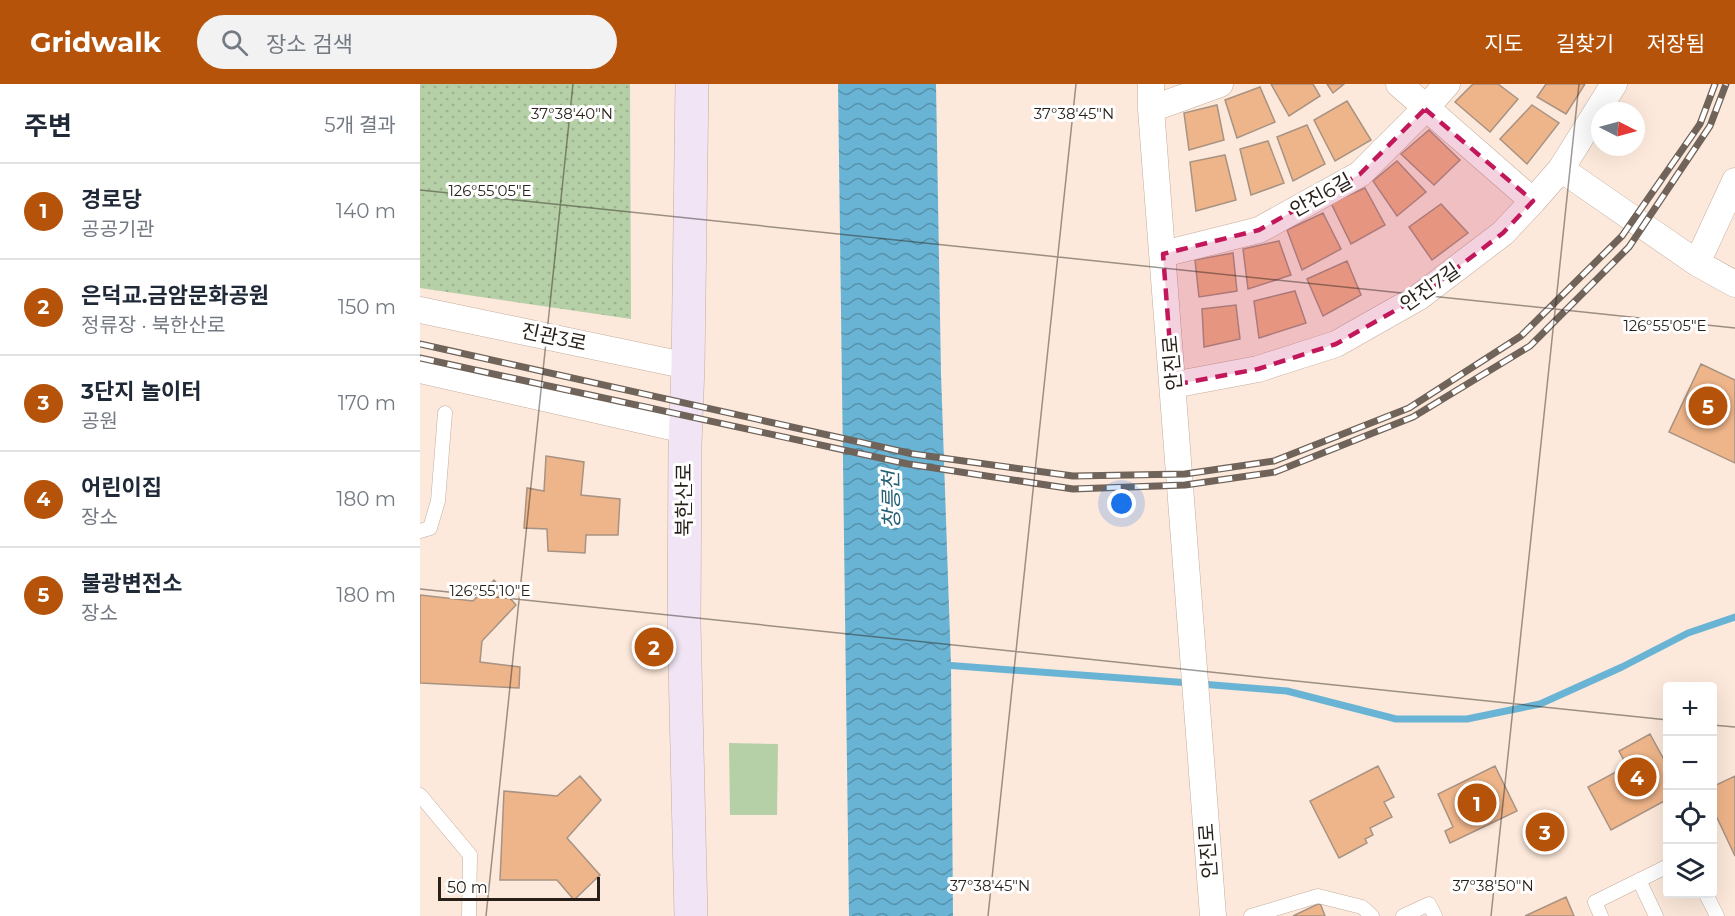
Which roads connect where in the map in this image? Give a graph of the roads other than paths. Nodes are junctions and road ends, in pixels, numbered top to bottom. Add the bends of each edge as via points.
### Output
1 (692, 84) edge
2 (1220, 84) edge
3 (1399, 84) edge
4 (1447, 84) edge
5 (1614, 84) edge
6 (1151, 97) edge
7 (1425, 109) junction
8 (1561, 169) junction
9 (1735, 181) edge
10 (1533, 201) junction
11 (1163, 254) junction
12 (1696, 263) junction
13 (1735, 284) edge
14 (420, 310) edge
15 (688, 366) junction
16 (420, 370) edge
17 (1173, 385) junction
18 (445, 413) dead end
19 (685, 430) junction
20 (420, 531) edge
21 (420, 795) edge
22 (1663, 868) edge
23 (1639, 880) junction
24 (1708, 898) edge
25 (469, 916) edge
26 (691, 916) edge
27 (1213, 916) edge
28 (1251, 916) edge
29 (1372, 916) edge
30 (1403, 916) edge
31 (1435, 916) edge
32 (1601, 916) edge
33 (1656, 916) edge
34 (1717, 916) edge

1 - 15 main road, 북한산로
2 - 6 street
3 - 7 street
4 - 7 street, 안진6길
5 - 8 street, 안진7길
6 - 11 street, 안진로
7 - 10 street
7 - 11 street, 안진6길 via 1360,174 1259,230
8 - 10 street, 안진7길
8 - 12 street
9 - 12 street
10 - 17 street, 안진7길 via 1503,233 1419,297 1336,344 1258,369
11 - 17 street, 안진로
12 - 13 street
14 - 15 street, 진관3로
15 - 19 main road, 북한산로
16 - 19 street
17 - 27 street, 안진로
18 - 20 lane via 438,501 430,528
19 - 26 main road, 북한산로 via 684,623
21 - 25 lane via 470,855
22 - 23 lane
23 - 32 lane via 1595,902
23 - 33 lane
24 - 34 lane
28 - 29 lane via 1318,896 1362,907
30 - 31 lane via 1429,903

